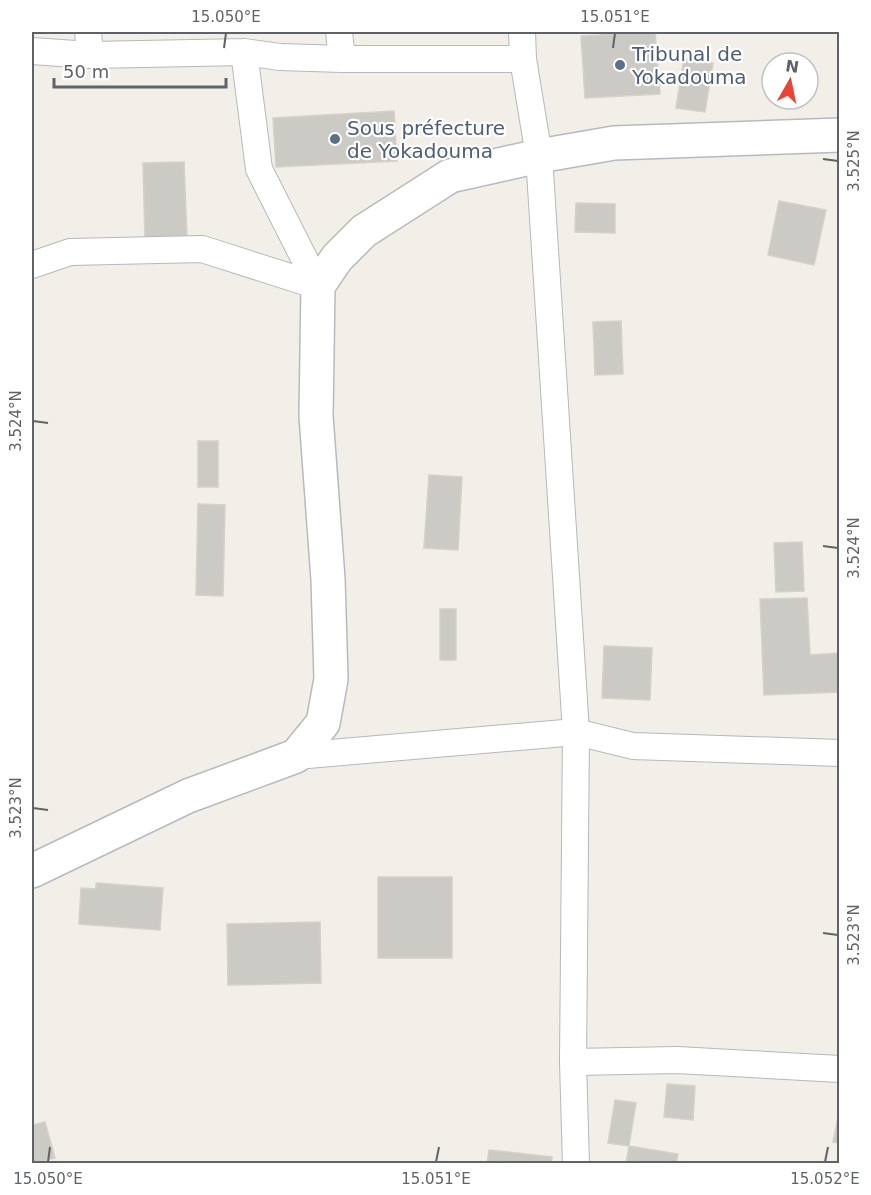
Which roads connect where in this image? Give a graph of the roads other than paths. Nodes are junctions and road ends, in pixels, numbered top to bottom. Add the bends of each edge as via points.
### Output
1 (339, 32) edge
2 (522, 32) edge
3 (89, 43) edge
4 (32, 51) edge
5 (244, 52) junction
6 (342, 59) junction
7 (523, 59) junction
8 (840, 135) edge
9 (539, 156) junction
10 (32, 265) edge
11 (318, 286) junction
12 (576, 732) junction
13 (840, 753) edge
14 (296, 756) junction
15 (32, 871) edge
16 (573, 1062) junction
17 (840, 1070) edge
18 (576, 1164) edge

1 - 6 street
2 - 7 street
3 - 4 street
3 - 5 street
5 - 6 street
5 - 11 street via 258,169
6 - 7 street
7 - 9 street
8 - 9 street via 614,142
9 - 11 street via 450,176 364,231 337,258
9 - 12 street
10 - 11 street via 70,252 202,249
11 - 14 street via 316,416 331,679 323,723
12 - 13 street via 633,746
12 - 14 street
12 - 16 street
14 - 15 street via 188,796
16 - 17 street via 677,1060
16 - 18 street

